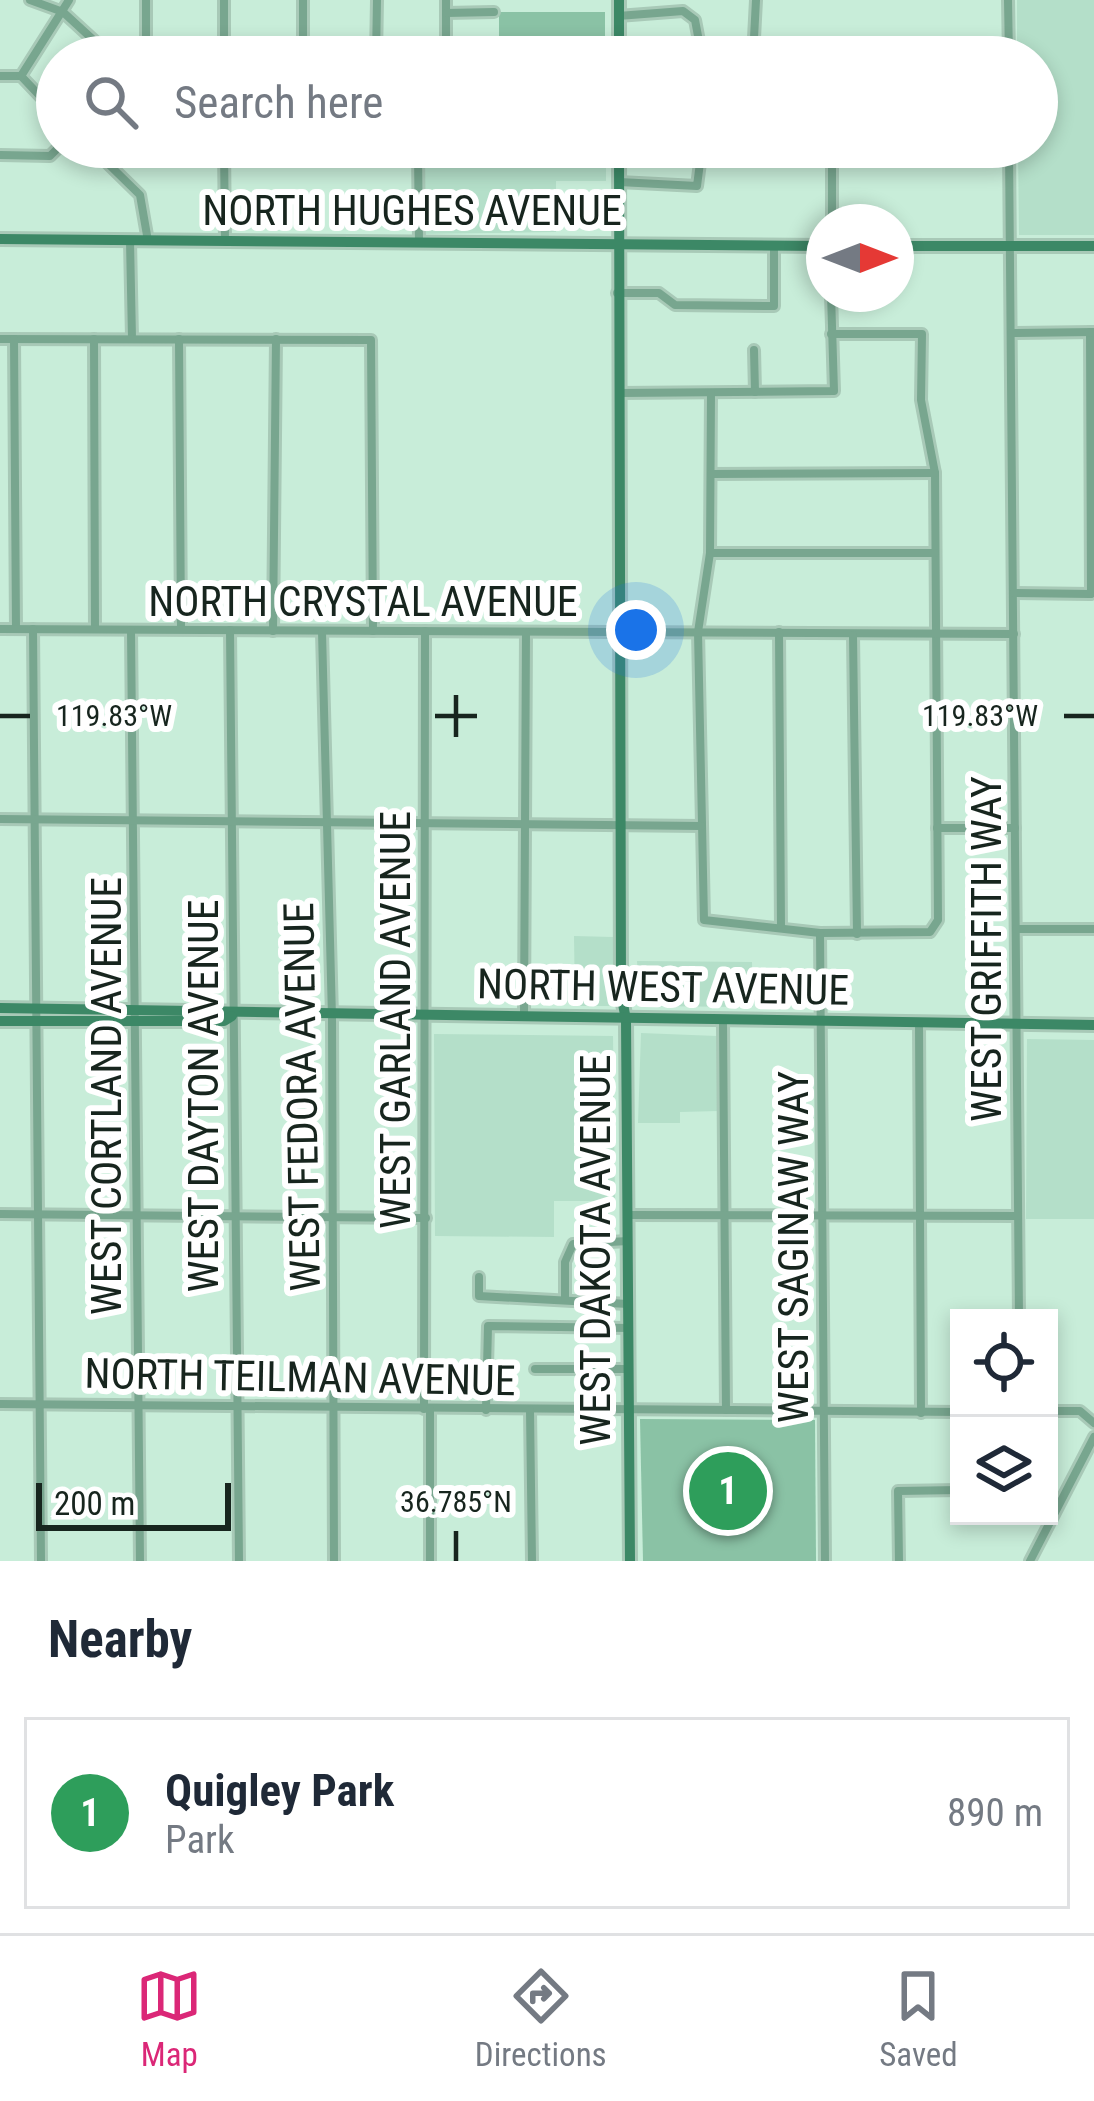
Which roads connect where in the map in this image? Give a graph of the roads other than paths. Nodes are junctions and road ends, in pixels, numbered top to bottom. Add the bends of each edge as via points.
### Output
1 (30, 0) edge
2 (69, 0) edge
3 (146, 0) edge
4 (224, 0) edge
5 (303, 0) edge
6 (377, 0) edge
7 (446, 0) edge
8 (619, 0) edge
9 (756, 0) edge
10 (1009, 0) edge
11 (63, 12) junction
12 (494, 12) dead end
13 (446, 13) junction
14 (619, 16) junction
15 (47, 36) edge
16 (89, 36) edge
17 (146, 36) edge
18 (224, 36) edge
19 (304, 36) edge
20 (376, 36) edge
21 (446, 36) edge
22 (619, 36) edge
23 (698, 36) edge
24 (754, 36) edge
25 (1009, 36) edge
26 (36, 53) edge
27 (0, 76) edge
28 (21, 76) junction
29 (36, 92) edge
30 (0, 155) edge
31 (36, 156) edge
32 (112, 168) edge
33 (224, 168) edge
34 (420, 168) edge
35 (619, 168) edge
36 (699, 168) edge
37 (832, 168) edge
38 (1009, 168) edge
39 (618, 182) junction
40 (832, 204) edge
41 (0, 239) edge
42 (130, 241) junction
43 (225, 241) junction
44 (148, 242) junction
45 (419, 243) junction
46 (618, 244) junction
47 (774, 246) junction
48 (806, 246) edge
49 (914, 246) edge
50 (1010, 246) junction
51 (1094, 246) edge
52 (617, 293) junction
53 (831, 312) edge
54 (1092, 332) edge
55 (1011, 333) junction
56 (831, 334) junction
57 (132, 338) junction
58 (179, 338) junction
59 (0, 339) edge
60 (14, 339) junction
61 (94, 339) junction
62 (276, 339) junction
63 (754, 350) dead end
64 (755, 392) junction
65 (620, 393) junction
66 (711, 393) junction
67 (935, 473) junction
68 (711, 474) junction
69 (710, 553) junction
70 (935, 553) junction
71 (1014, 593) junction
72 (1092, 594) edge
73 (0, 629) edge
74 (16, 629) junction
75 (33, 629) junction
76 (95, 629) junction
77 (181, 629) junction
78 (131, 630) junction
79 (230, 630) junction
80 (273, 631) junction
81 (373, 631) junction
82 (322, 632) junction
83 (425, 632) junction
84 (526, 632) junction
85 (698, 632) junction
86 (779, 632) junction
87 (621, 633) junction
88 (935, 633) junction
89 (1013, 634) junction
90 (853, 635) junction
91 (36, 818) junction
92 (0, 820) edge
93 (134, 820) junction
94 (232, 822) junction
95 (328, 822) junction
96 (426, 823) junction
97 (522, 826) junction
98 (701, 826) junction
99 (621, 827) junction
100 (937, 828) junction
101 (1015, 828) junction
102 (781, 927) junction
103 (1016, 929) junction
104 (1094, 929) edge
105 (820, 933) junction
106 (856, 934) junction
107 (0, 1008) edge
108 (37, 1015) junction
109 (135, 1015) junction
110 (232, 1016) junction
111 (332, 1017) junction
112 (427, 1018) junction
113 (524, 1018) junction
114 (626, 1020) junction
115 (0, 1021) edge
116 (723, 1022) junction
117 (821, 1022) junction
118 (919, 1022) junction
119 (1017, 1023) junction
120 (1094, 1025) edge
121 (0, 1214) edge
122 (38, 1214) junction
123 (136, 1214) junction
124 (627, 1214) junction
125 (725, 1215) junction
126 (921, 1216) junction
127 (1018, 1216) junction
128 (232, 1217) junction
129 (821, 1217) junction
130 (333, 1218) junction
131 (426, 1218) junction
132 (628, 1241) junction
133 (479, 1277) dead end
134 (565, 1298) junction
135 (628, 1304) junction
136 (1019, 1309) edge
137 (628, 1328) junction
138 (628, 1369) junction
139 (535, 1370) dead end
140 (0, 1404) edge
141 (40, 1405) junction
142 (139, 1405) junction
143 (237, 1406) junction
144 (335, 1406) junction
145 (629, 1408) junction
146 (427, 1409) junction
147 (486, 1409) junction
148 (530, 1410) junction
149 (726, 1410) junction
150 (824, 1411) junction
151 (1058, 1411) edge
152 (950, 1412) edge
153 (921, 1413) junction
154 (1094, 1424) edge
155 (1094, 1437) edge
156 (950, 1490) edge
157 (1058, 1496) edge
158 (1061, 1497) junction
159 (41, 1561) edge
160 (140, 1561) edge
161 (238, 1561) edge
162 (334, 1561) edge
163 (430, 1561) edge
164 (532, 1561) edge
165 (630, 1561) edge
166 (825, 1561) edge
167 (899, 1561) edge
168 (1030, 1561) edge

1 - 11 street
2 - 11 street
3 - 17 street
4 - 18 street
5 - 19 street
6 - 20 street
7 - 13 street
8 - 14 street
9 - 24 street
10 - 25 street
11 - 15 street
11 - 16 street
12 - 13 street
13 - 21 street
14 - 22 street
14 - 23 street via 682,11 695,20
26 - 28 street
27 - 28 street
28 - 29 street
30 - 31 street
32 - 44 street via 140,195
33 - 43 street
34 - 45 street
35 - 39 street, WEST DAKOTA AVENUE
36 - 39 street via 697,186
37 - 40 street
38 - 50 street, WEST GRIFFITH WAY
39 - 46 street, WEST DAKOTA AVENUE
41 - 42 street, NORTH HUGHES AVENUE
42 - 44 street, NORTH HUGHES AVENUE
42 - 57 street
43 - 44 street, NORTH HUGHES AVENUE
43 - 45 street, NORTH HUGHES AVENUE
45 - 46 street, NORTH HUGHES AVENUE
46 - 47 street, NORTH HUGHES AVENUE
46 - 52 street, WEST DAKOTA AVENUE
47 - 48 street, NORTH HUGHES AVENUE
47 - 52 street via 774,306 675,305 659,293
49 - 50 street
50 - 51 street
50 - 55 street, WEST GRIFFITH WAY
52 - 65 street, WEST DAKOTA AVENUE
53 - 56 street
54 - 55 street
54 - 72 street
55 - 71 street, WEST GRIFFITH WAY
56 - 64 street via 834,392
56 - 67 street via 922,334 921,400
57 - 58 street
57 - 61 street
58 - 62 street
58 - 77 street
59 - 60 street
60 - 61 street
60 - 74 street
61 - 76 street
62 - 80 street
62 - 81 street via 371,340
63 - 64 street
64 - 66 street
65 - 66 street
65 - 87 street, WEST DAKOTA AVENUE
66 - 68 street
67 - 68 street
67 - 70 street
68 - 69 street
69 - 70 street
69 - 85 street
70 - 88 street
71 - 72 street
71 - 89 street, WEST GRIFFITH WAY
73 - 74 street, NORTH CRYSTAL AVENUE
74 - 75 street, NORTH CRYSTAL AVENUE
75 - 76 street, NORTH CRYSTAL AVENUE
75 - 91 street
76 - 78 street, NORTH CRYSTAL AVENUE
77 - 78 street, NORTH CRYSTAL AVENUE
77 - 79 street, NORTH CRYSTAL AVENUE
78 - 93 street, WEST CORTLAND AVENUE
79 - 80 street, NORTH CRYSTAL AVENUE
79 - 94 street, WEST DAYTON AVENUE
80 - 82 street, NORTH CRYSTAL AVENUE
81 - 82 street, NORTH CRYSTAL AVENUE
81 - 83 street, NORTH CRYSTAL AVENUE
82 - 95 street, WEST FEDORA AVENUE
83 - 84 street, NORTH CRYSTAL AVENUE
83 - 96 street, WEST GARLAND AVENUE
84 - 87 street, NORTH CRYSTAL AVENUE
84 - 97 street
85 - 86 street, NORTH CRYSTAL AVENUE
85 - 87 street, NORTH CRYSTAL AVENUE
85 - 98 street
86 - 90 street, NORTH CRYSTAL AVENUE
86 - 102 street
87 - 99 street, WEST DAKOTA AVENUE
88 - 89 street, NORTH CRYSTAL AVENUE
88 - 90 street, NORTH CRYSTAL AVENUE
88 - 100 street
89 - 101 street, WEST GRIFFITH WAY
90 - 106 street
91 - 92 street
91 - 93 street
91 - 108 street
93 - 94 street
93 - 109 street, WEST CORTLAND AVENUE
94 - 95 street
94 - 110 street, WEST DAYTON AVENUE
95 - 96 street
95 - 111 street, WEST FEDORA AVENUE
96 - 97 street
96 - 112 street, WEST GARLAND AVENUE
97 - 99 street
97 - 113 street
98 - 99 street
98 - 102 street via 704,920
99 - 114 street, WEST DAKOTA AVENUE
100 - 101 street
100 - 106 street via 933,930
101 - 103 street, WEST GRIFFITH WAY
102 - 105 street
103 - 104 street
103 - 119 street, WEST GRIFFITH WAY
105 - 106 street
105 - 117 street, WEST SAGINAW WAY
107 - 108 street, NORTH WEST AVENUE
108 - 109 street, NORTH WEST AVENUE
108 - 115 street, NORTH WEST AVENUE
108 - 122 street
109 - 110 street, NORTH WEST AVENUE
109 - 123 street, WEST CORTLAND AVENUE
110 - 111 street, NORTH WEST AVENUE
110 - 128 street, WEST DAYTON AVENUE
111 - 112 street, NORTH WEST AVENUE
111 - 130 street, WEST FEDORA AVENUE
112 - 113 street, NORTH WEST AVENUE
112 - 131 street, WEST GARLAND AVENUE
113 - 114 street, NORTH WEST AVENUE
114 - 116 street, NORTH WEST AVENUE
114 - 124 street, WEST DAKOTA AVENUE
116 - 117 street, NORTH WEST AVENUE
116 - 125 street
117 - 118 street, NORTH WEST AVENUE
117 - 129 street, WEST SAGINAW WAY
118 - 119 street, NORTH WEST AVENUE
118 - 126 street
119 - 120 street, NORTH WEST AVENUE
119 - 127 street, WEST GRIFFITH WAY
121 - 122 street
122 - 123 street
122 - 141 street
123 - 128 street
123 - 142 street, WEST CORTLAND AVENUE
124 - 125 street
124 - 132 street, WEST DAKOTA AVENUE
125 - 129 street
125 - 149 street
126 - 127 street
126 - 129 street
126 - 153 street
127 - 136 street, WEST GRIFFITH WAY
128 - 130 street
128 - 143 street, WEST DAYTON AVENUE
129 - 150 street, WEST SAGINAW WAY
130 - 131 street
130 - 144 street, WEST FEDORA AVENUE
131 - 146 street, WEST GARLAND AVENUE
132 - 134 street via 573,1244
132 - 135 street, WEST DAKOTA AVENUE
133 - 134 street via 478,1296
134 - 135 street
135 - 137 street, WEST DAKOTA AVENUE
137 - 138 street, WEST DAKOTA AVENUE
137 - 147 street via 488,1326
138 - 139 street
138 - 145 street, WEST DAKOTA AVENUE
140 - 141 street, NORTH TEILMAN AVENUE
141 - 142 street, NORTH TEILMAN AVENUE
141 - 159 street
142 - 143 street, NORTH TEILMAN AVENUE
142 - 160 street, WEST CORTLAND AVENUE
143 - 144 street, NORTH TEILMAN AVENUE
143 - 161 street, WEST DAYTON AVENUE
144 - 146 street, NORTH TEILMAN AVENUE
144 - 162 street, WEST FEDORA AVENUE
145 - 148 street, NORTH TEILMAN AVENUE
145 - 149 street, NORTH TEILMAN AVENUE
145 - 165 street, WEST DAKOTA AVENUE
146 - 147 street, NORTH TEILMAN AVENUE
146 - 163 street, WEST GARLAND AVENUE
147 - 148 street, NORTH TEILMAN AVENUE
148 - 164 street
149 - 150 street, NORTH TEILMAN AVENUE
150 - 153 street, NORTH TEILMAN AVENUE
150 - 166 street, WEST SAGINAW WAY
151 - 154 street via 1080,1411
152 - 153 street, NORTH TEILMAN AVENUE
155 - 158 street
156 - 167 street via 898,1491
157 - 158 street
158 - 168 street

